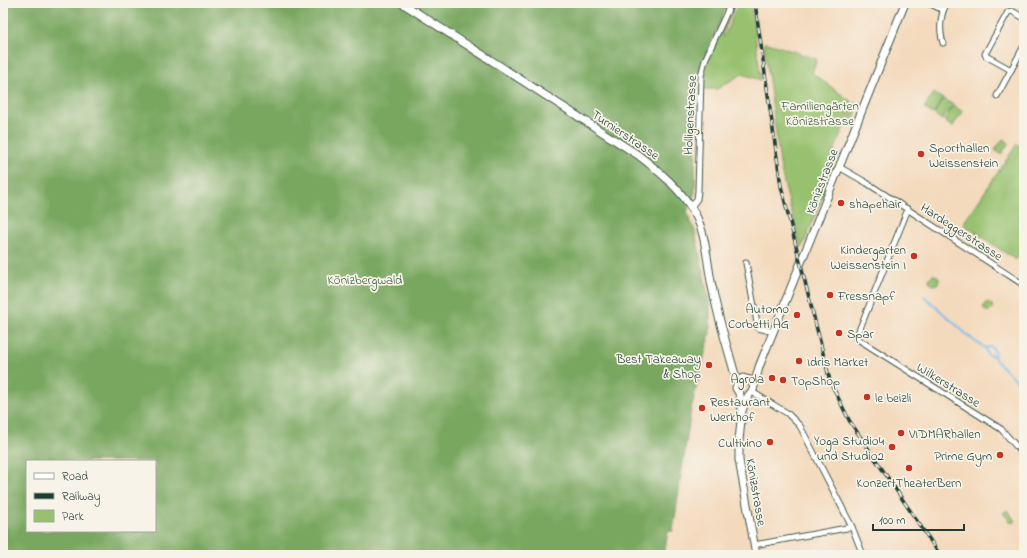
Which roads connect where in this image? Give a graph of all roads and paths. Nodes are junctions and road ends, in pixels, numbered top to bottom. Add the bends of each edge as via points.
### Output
1 (402, 3) edge
2 (731, 3) edge
3 (906, 3) edge
4 (929, 3) edge
5 (947, 3) edge
6 (943, 10) junction
7 (1024, 18) edge
8 (943, 43) dead end
9 (1024, 46) edge
10 (1011, 70) junction
11 (997, 96) dead end
12 (839, 167) junction
13 (691, 207) junction
14 (908, 209) junction
15 (746, 263) dead end
16 (1024, 284) edge
17 (774, 332) junction
18 (856, 338) joint
19 (759, 367) junction
20 (743, 380) junction
21 (748, 392) junction
22 (1024, 455) edge
23 (852, 527) junction
24 (754, 545) junction
25 (756, 555) edge
26 (863, 555) edge

1 - 13 main road, Turnierstrasse via 638,155 668,179
2 - 13 street, Holligenstrasse via 702,70 698,191 697,199
3 - 12 main road, Könizstrasse
4 - 6 street
5 - 6 street
6 - 8 street
7 - 10 street via 1012,11 1008,12 985,54
9 - 10 street
10 - 11 street
12 - 14 street, Hardeggerstrasse
12 - 17 main road, Könizstrasse
13 - 20 main road, Turnierstrasse via 701,228 713,291 732,364
14 - 16 street, Hardeggerstrasse
14 - 18 street, Hardeggerstrasse
15 - 17 street via 758,328
17 - 19 main road, Könizstrasse
18 - 22 street, Wilkerstrasse via 1001,429
19 - 20 main road, Könizstrasse
19 - 21 main road, Könizstrasse
20 - 21 main road
20 - 21 main road, Könizstrasse via 736,391
21 - 23 street via 788,413 800,426
21 - 24 main road, Könizstrasse via 742,410 739,455
23 - 24 street
23 - 26 street
24 - 25 main road, Könizstrasse

